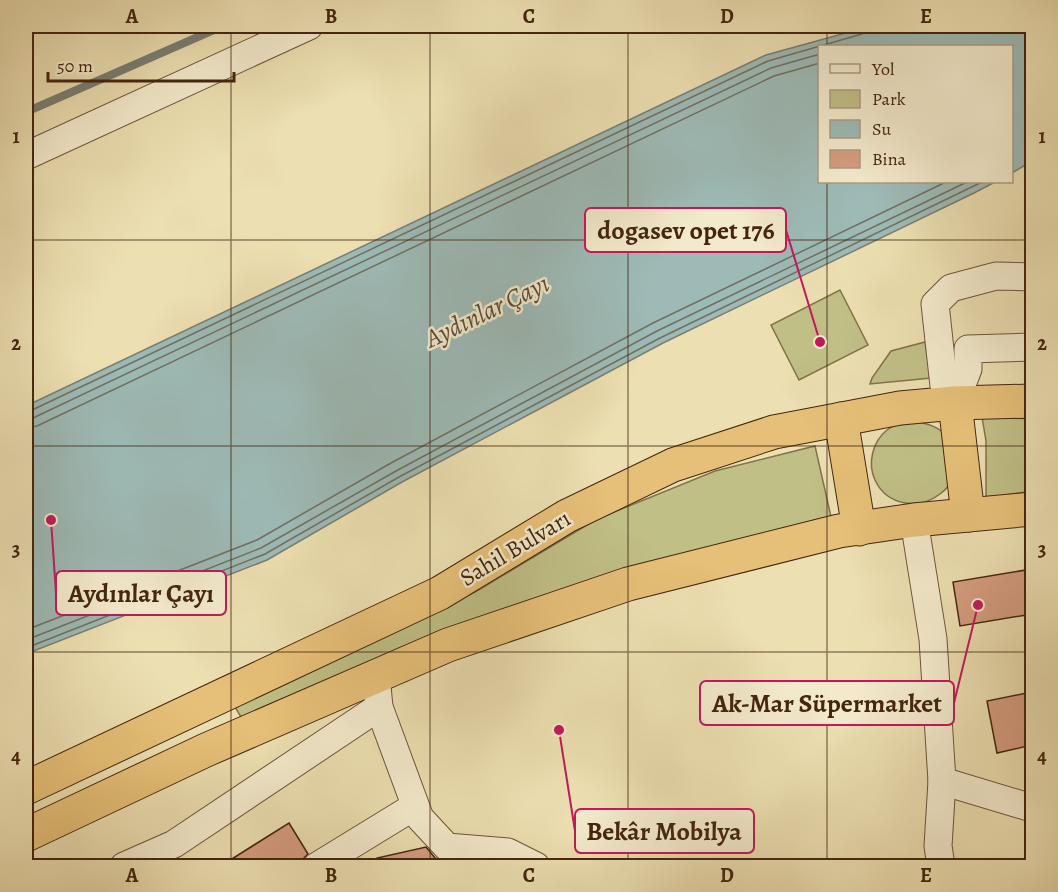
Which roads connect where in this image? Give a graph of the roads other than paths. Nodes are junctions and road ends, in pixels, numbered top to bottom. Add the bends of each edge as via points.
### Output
1 (309, 26) edge
2 (26, 156) edge
3 (1032, 277) edge
4 (1032, 347) edge
5 (1032, 402) edge
6 (955, 403) junction
7 (841, 419) junction
8 (1032, 509) edge
9 (968, 515) junction
10 (914, 520) junction
11 (858, 529) junction
12 (378, 692) junction
13 (942, 781) junction
14 (26, 789) edge
15 (415, 806) junction
16 (1032, 808) edge
17 (26, 835) edge
18 (940, 856) edge
19 (447, 857) edge
20 (124, 867) edge
21 (317, 867) edge
22 (536, 867) edge
23 (921, 867) edge

1 - 2 street
3 - 6 street via 996,276 951,288 935,304 944,386
4 - 6 street via 968,349 968,369
5 - 6 highway, Sahil Bulvarı
6 - 7 highway, Sahil Bulvarı
6 - 9 highway
7 - 11 highway
7 - 14 highway, Sahil Bulvarı via 774,432 673,465 567,516 440,593
8 - 9 highway
9 - 10 highway
10 - 11 highway
10 - 13 street via 933,639
11 - 12 highway via 628,584 447,645
12 - 15 street
12 - 17 highway via 206,750
12 - 20 street via 174,844
13 - 16 street
13 - 18 street
15 - 19 street
15 - 21 street
18 - 23 street
19 - 22 street via 508,852

